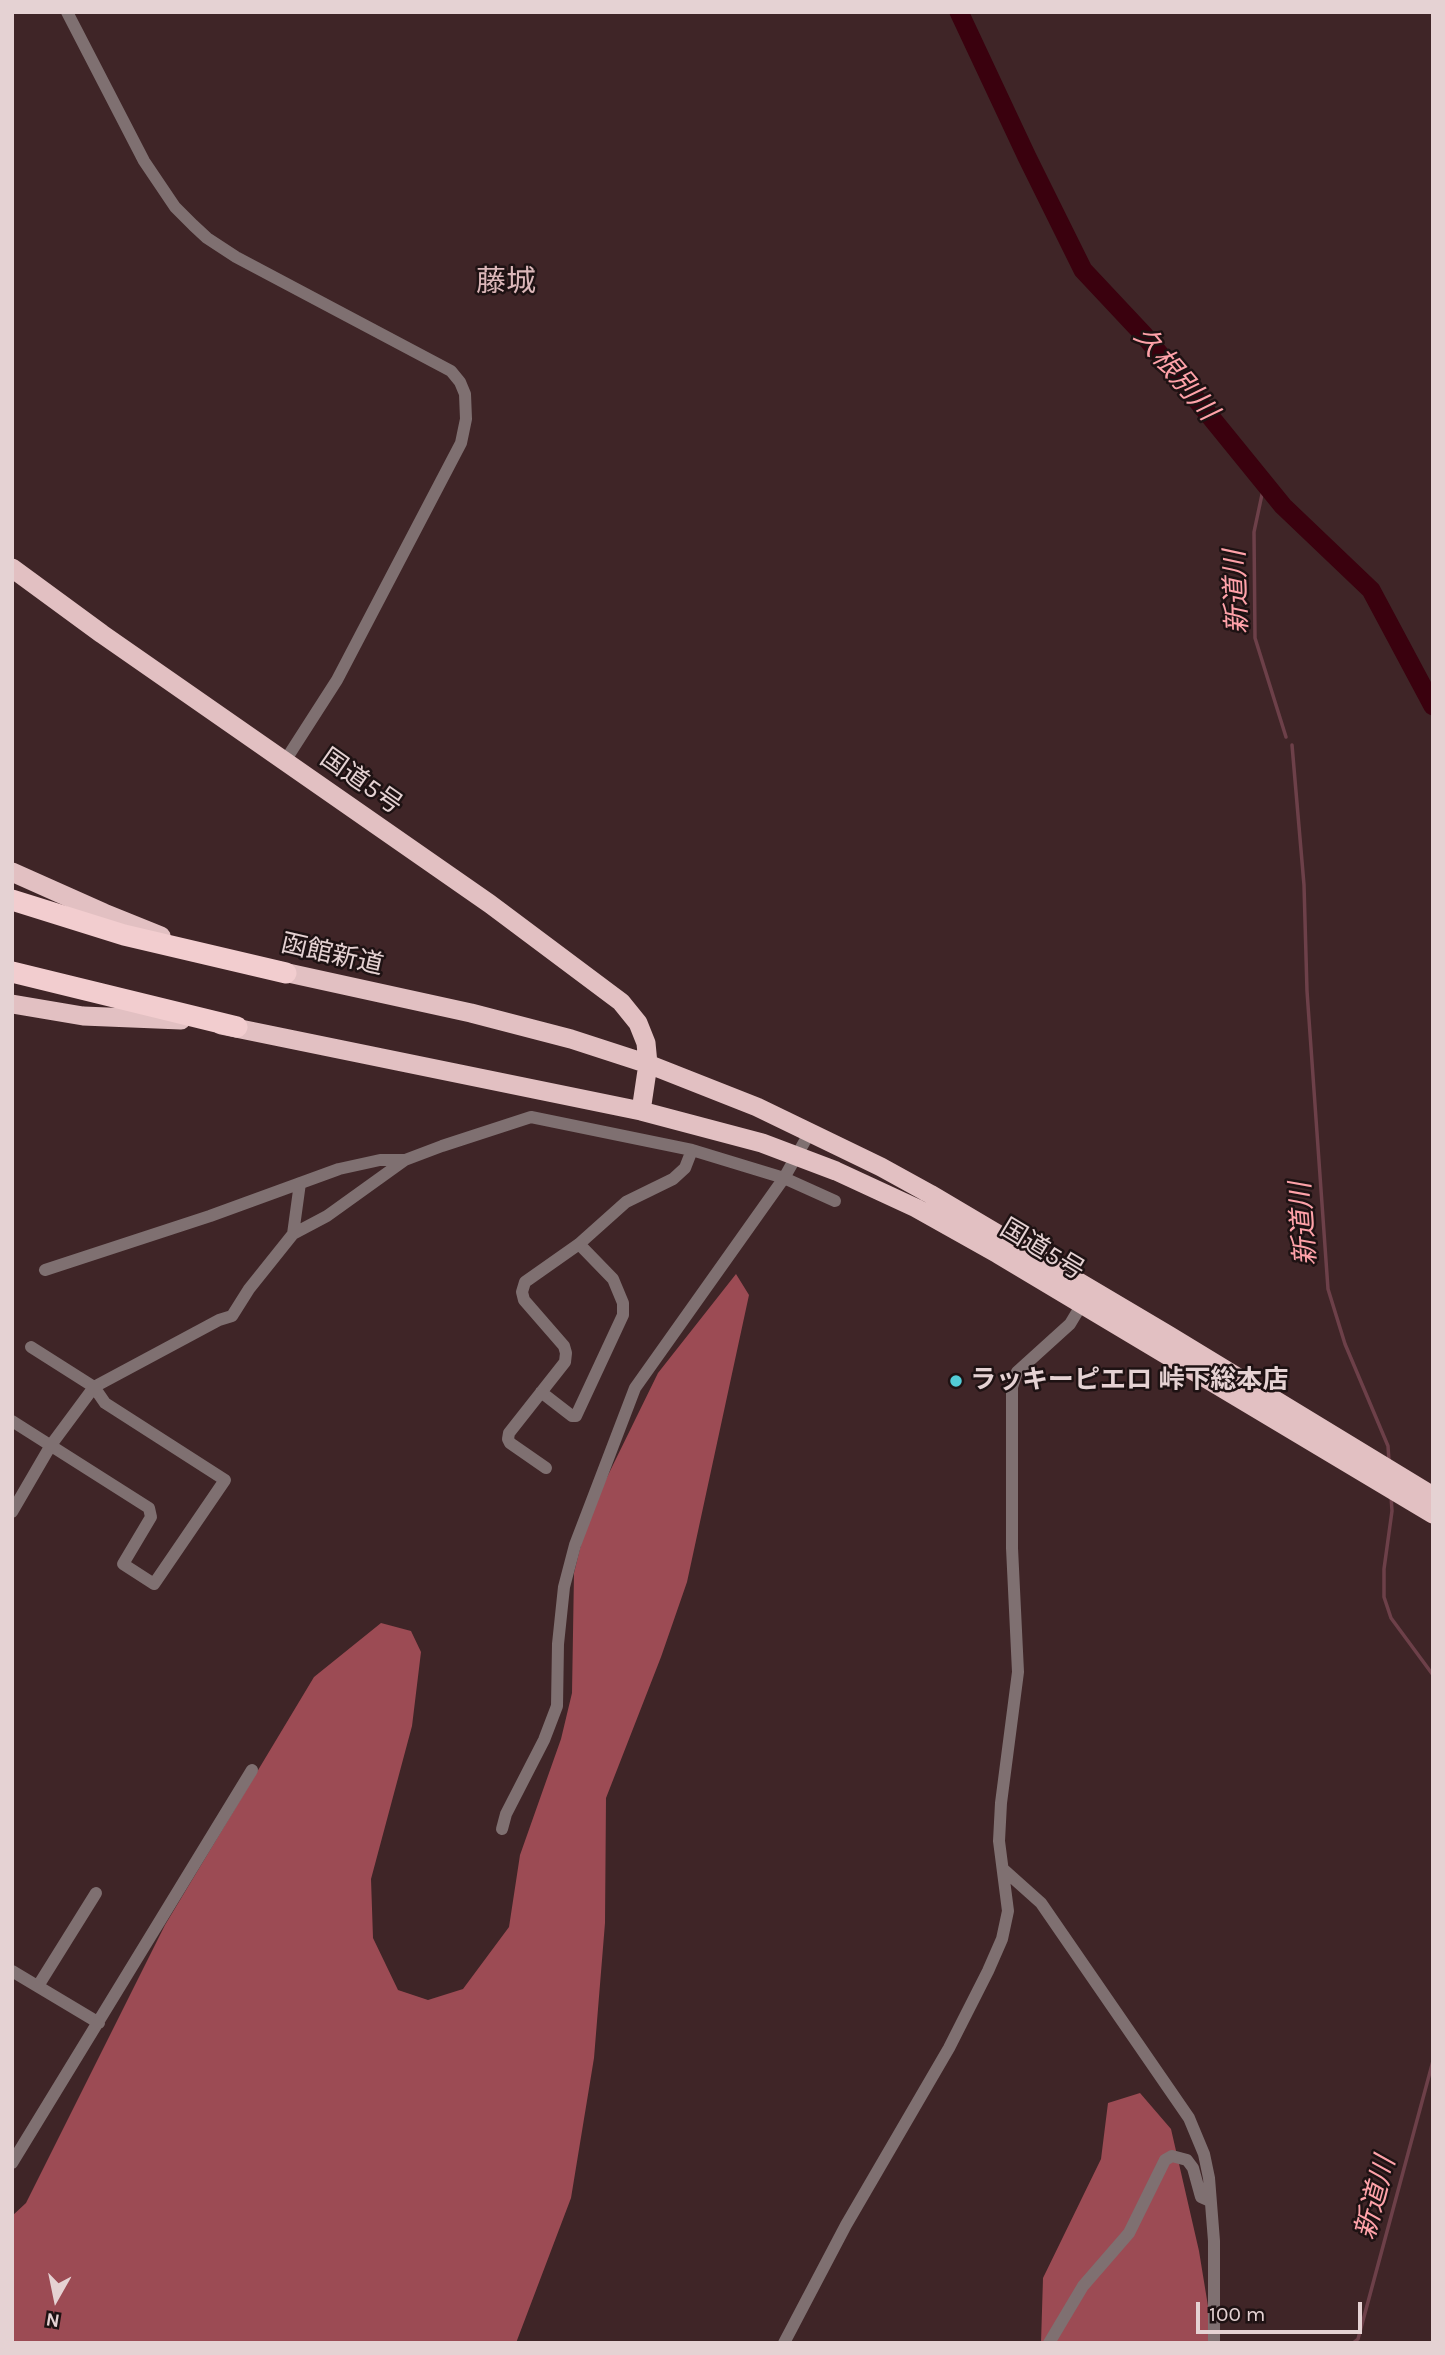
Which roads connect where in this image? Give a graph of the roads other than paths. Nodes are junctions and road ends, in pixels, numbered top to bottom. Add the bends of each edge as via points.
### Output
1 (67, 12) edge
2 (12, 568) edge
3 (285, 761) junction
4 (12, 872) edge
5 (12, 901) edge
6 (12, 972) edge
7 (286, 973) junction
8 (12, 1004) edge
9 (237, 1027) junction
10 (648, 1064) junction
11 (532, 1103) junction
12 (641, 1111) junction
13 (810, 1132) junction
14 (692, 1150) junction
15 (798, 1156) junction
16 (405, 1160) junction
17 (784, 1178) junction
18 (300, 1183) junction
19 (835, 1201) dead end
20 (293, 1234) junction
21 (579, 1244) junction
22 (45, 1270) dead end
23 (1086, 1297) junction
24 (31, 1347) dead end
25 (94, 1387) junction
26 (541, 1392) junction
27 (12, 1421) edge
28 (51, 1445) junction
29 (546, 1468) dead end
30 (1406, 1489) junction
31 (1433, 1496) edge
32 (13, 1508) edge
33 (1433, 1514) edge
34 (252, 1770) dead end
35 (502, 1829) dead end
36 (1003, 1869) junction
37 (96, 1893) dead end
38 (12, 1971) edge
39 (38, 1986) junction
40 (99, 2023) junction
41 (12, 2163) edge
42 (1210, 2201) junction
43 (784, 2343) edge
44 (1049, 2343) edge
45 (1214, 2343) edge

1 - 3 street via 144,161 192,225 236,257 451,371 465,394 466,419 460,443 337,680
2 - 3 highway, 国道5号
3 - 10 highway, 国道5号 via 621,1002 638,1023
4 - 7 highway, 函館新道 via 145,930
5 - 7 highway via 124,935
6 - 9 highway
7 - 10 highway, 函館新道 via 471,1013
8 - 9 highway via 83,1016
9 - 11 highway
10 - 12 highway, 国道5号
10 - 13 highway, 国道5号
11 - 12 highway
11 - 14 street
11 - 16 street
12 - 15 highway, 国道5号
13 - 15 street
13 - 23 highway, 国道5号 via 920,1189
14 - 17 street
14 - 21 street via 685,1168 673,1179 626,1202
15 - 17 street
15 - 23 highway, 国道5号 via 866,1183
16 - 18 street via 380,1160
16 - 20 street via 327,1216
17 - 19 street
17 - 35 street via 635,1388 575,1545 564,1587 558,1706
18 - 20 street
18 - 22 street
20 - 25 street via 232,1316
21 - 26 street via 525,1282 524,1300 566,1353 565,1362
21 - 26 street via 612,1279 623,1303 623,1315 576,1416
23 - 30 highway, 国道5号
23 - 36 street via 1070,1324 1017,1372 1012,1387 1018,1672 1000,1803
24 - 25 street
25 - 28 street
25 - 28 street via 105,1403 225,1480 154,1584 123,1564 151,1517 149,1508
26 - 29 street via 508,1439
27 - 28 street
28 - 32 street
30 - 31 highway, 国道5号
30 - 33 highway, 国道5号
34 - 40 street
36 - 42 street via 1041,1903 1189,2118 1204,2154
36 - 43 street via 1008,1911 988,1971
37 - 39 street
38 - 39 street
39 - 40 street
40 - 41 street
42 - 44 street via 1201,2197 1187,2160 1172,2156 1165,2160 1129,2233 1083,2286
42 - 45 street

